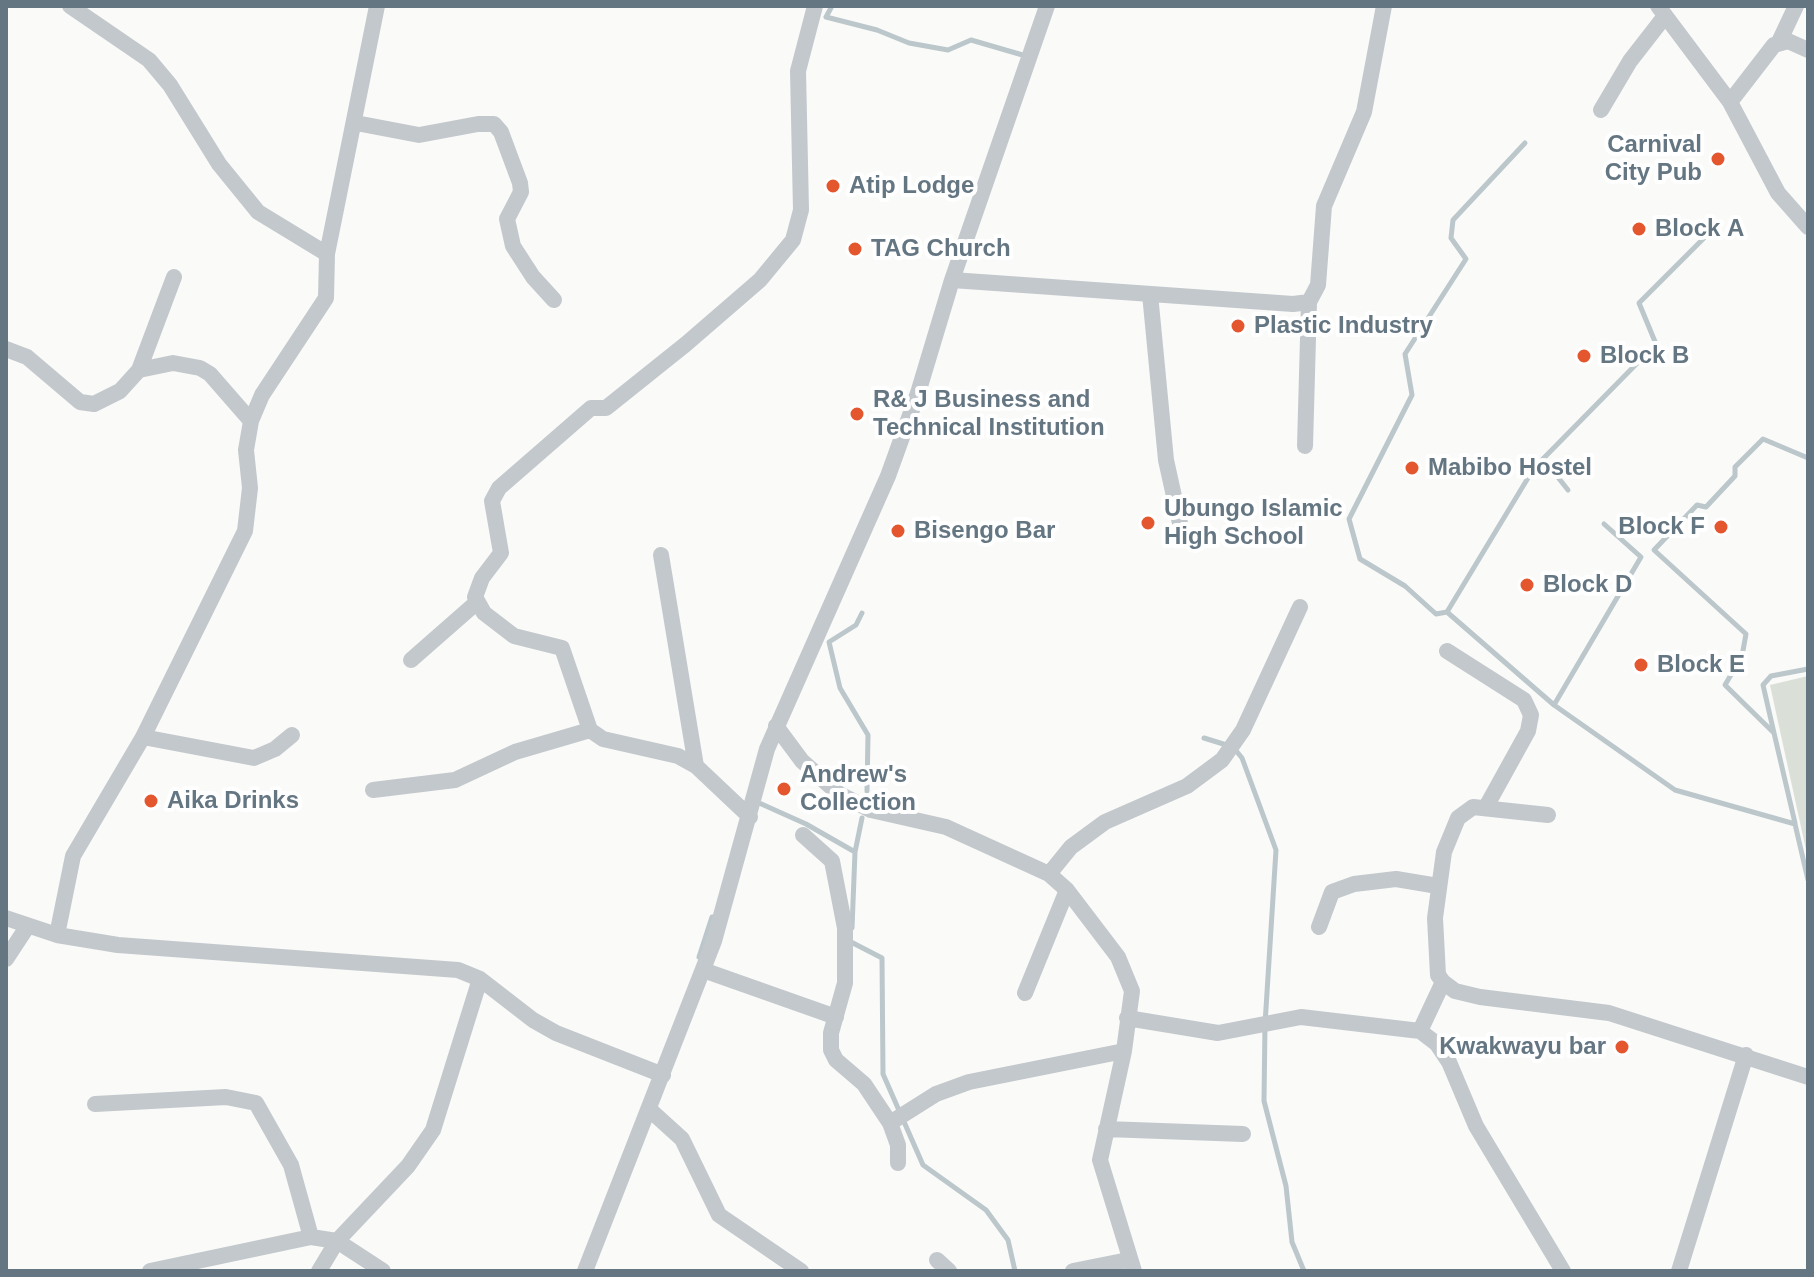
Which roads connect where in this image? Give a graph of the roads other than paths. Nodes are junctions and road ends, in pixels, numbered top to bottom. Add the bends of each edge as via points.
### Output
1 (70, 6) edge
2 (377, 6) edge
3 (815, 6) edge
4 (1047, 6) edge
5 (1384, 6) edge
6 (1796, 6) edge
7 (1661, 11) edge
8 (1779, 42) junction
9 (1808, 50) edge
10 (1730, 102) junction
11 (1601, 110) dead end
12 (356, 123) junction
13 (1808, 227) edge
14 (327, 254) junction
15 (174, 277) dead end
16 (952, 280) junction
17 (1150, 294) junction
18 (554, 300) dead end
19 (1309, 302) junction
20 (6, 349) edge
21 (139, 370) junction
22 (251, 421) junction
23 (1305, 446) dead end
24 (1181, 528) dead end
25 (661, 555) dead end
26 (476, 603) junction
27 (1300, 607) dead end
28 (1447, 651) dead end
29 (411, 660) dead end
30 (776, 726) junction
31 (590, 730) junction
32 (292, 735) dead end
33 (143, 737) junction
34 (696, 766) junction
35 (373, 790) dead end
36 (1486, 807) junction
37 (1548, 815) dead end
38 (750, 817) junction
39 (803, 835) dead end
40 (1049, 874) junction
41 (1438, 886) junction
42 (1067, 890) junction
43 (6, 918) edge
44 (27, 927) junction
45 (1319, 927) dead end
46 (57, 935) junction
47 (6, 959) edge
48 (703, 970) junction
49 (480, 979) junction
50 (1443, 982) junction
51 (1025, 993) dead end
52 (836, 1017) junction
53 (1127, 1018) junction
54 (1420, 1031) junction
55 (1124, 1051) junction
56 (1746, 1055) junction
57 (663, 1075) junction
58 (1808, 1077) edge
59 (95, 1104) dead end
60 (650, 1110) junction
61 (890, 1123) junction
62 (1106, 1129) junction
63 (1243, 1134) dead end
64 (898, 1163) dead end
65 (311, 1237) junction
66 (337, 1241) junction
67 (1131, 1266) edge
68 (150, 1271) edge
69 (319, 1271) edge
70 (383, 1271) edge
71 (585, 1271) edge
72 (801, 1271) edge
73 (1073, 1271) edge
74 (1563, 1271) edge
75 (1679, 1271) edge

1 - 14 street via 149,60 258,212
2 - 12 street
3 - 26 street via 798,71 801,210 793,240 760,280 686,344 606,408 591,408 499,488 492,501 501,553 482,578
4 - 16 street
5 - 19 street via 1364,112 1324,206 1318,285
6 - 8 street
7 - 10 street
7 - 11 street
8 - 9 street
8 - 10 street
10 - 13 street via 1778,193
12 - 14 street
12 - 18 street via 419,135 494,124 520,183 507,219 513,246
14 - 22 street via 326,298 262,395
15 - 21 street
16 - 17 street
16 - 30 street via 888,476
17 - 19 street
17 - 24 street via 1166,460
19 - 23 street
20 - 21 street via 27,357 80,402 104,402
21 - 22 street via 173,363 200,368
22 - 33 street via 245,531
25 - 34 street
26 - 29 street
26 - 31 street via 514,636 562,648
27 - 40 street via 1243,730 1222,760 1187,786 1105,822 1071,847
28 - 36 street via 1524,700 1531,715 1528,731
30 - 38 street
30 - 40 street via 789,747 839,794 871,810 946,827
31 - 34 street via 603,739 678,756
31 - 35 street via 515,752 455,780
32 - 33 street via 254,758
33 - 46 street via 73,856
34 - 38 street
36 - 37 street
36 - 41 street via 1473,807 1458,818
38 - 48 street
39 - 52 street via 832,861 845,928 845,983
40 - 42 street
41 - 45 street via 1396,879 1354,884 1332,892
41 - 50 street via 1435,947
42 - 51 street
42 - 53 street via 1127,974 1132,991
43 - 44 street
44 - 46 street
44 - 47 street
46 - 49 street via 118,945 443,967
48 - 52 street
48 - 57 street
49 - 57 street via 556,1033
49 - 66 street via 429,1137
50 - 54 street
50 - 56 street via 1480,997 1609,1013
52 - 61 street via 830,1043 836,1060 864,1084
53 - 54 street via 1218,1033 1301,1017
53 - 55 street
54 - 74 street via 1449,1062 1476,1126
55 - 61 street via 969,1082 936,1094
55 - 62 street
56 - 58 street
56 - 75 street
57 - 60 street
59 - 65 street via 226,1097 256,1103 291,1165
60 - 71 street
60 - 72 street via 682,1139 719,1215
61 - 64 street
62 - 63 street
62 - 67 street via 1100,1160
65 - 66 street
65 - 68 street
66 - 69 street
66 - 70 street
67 - 73 street

